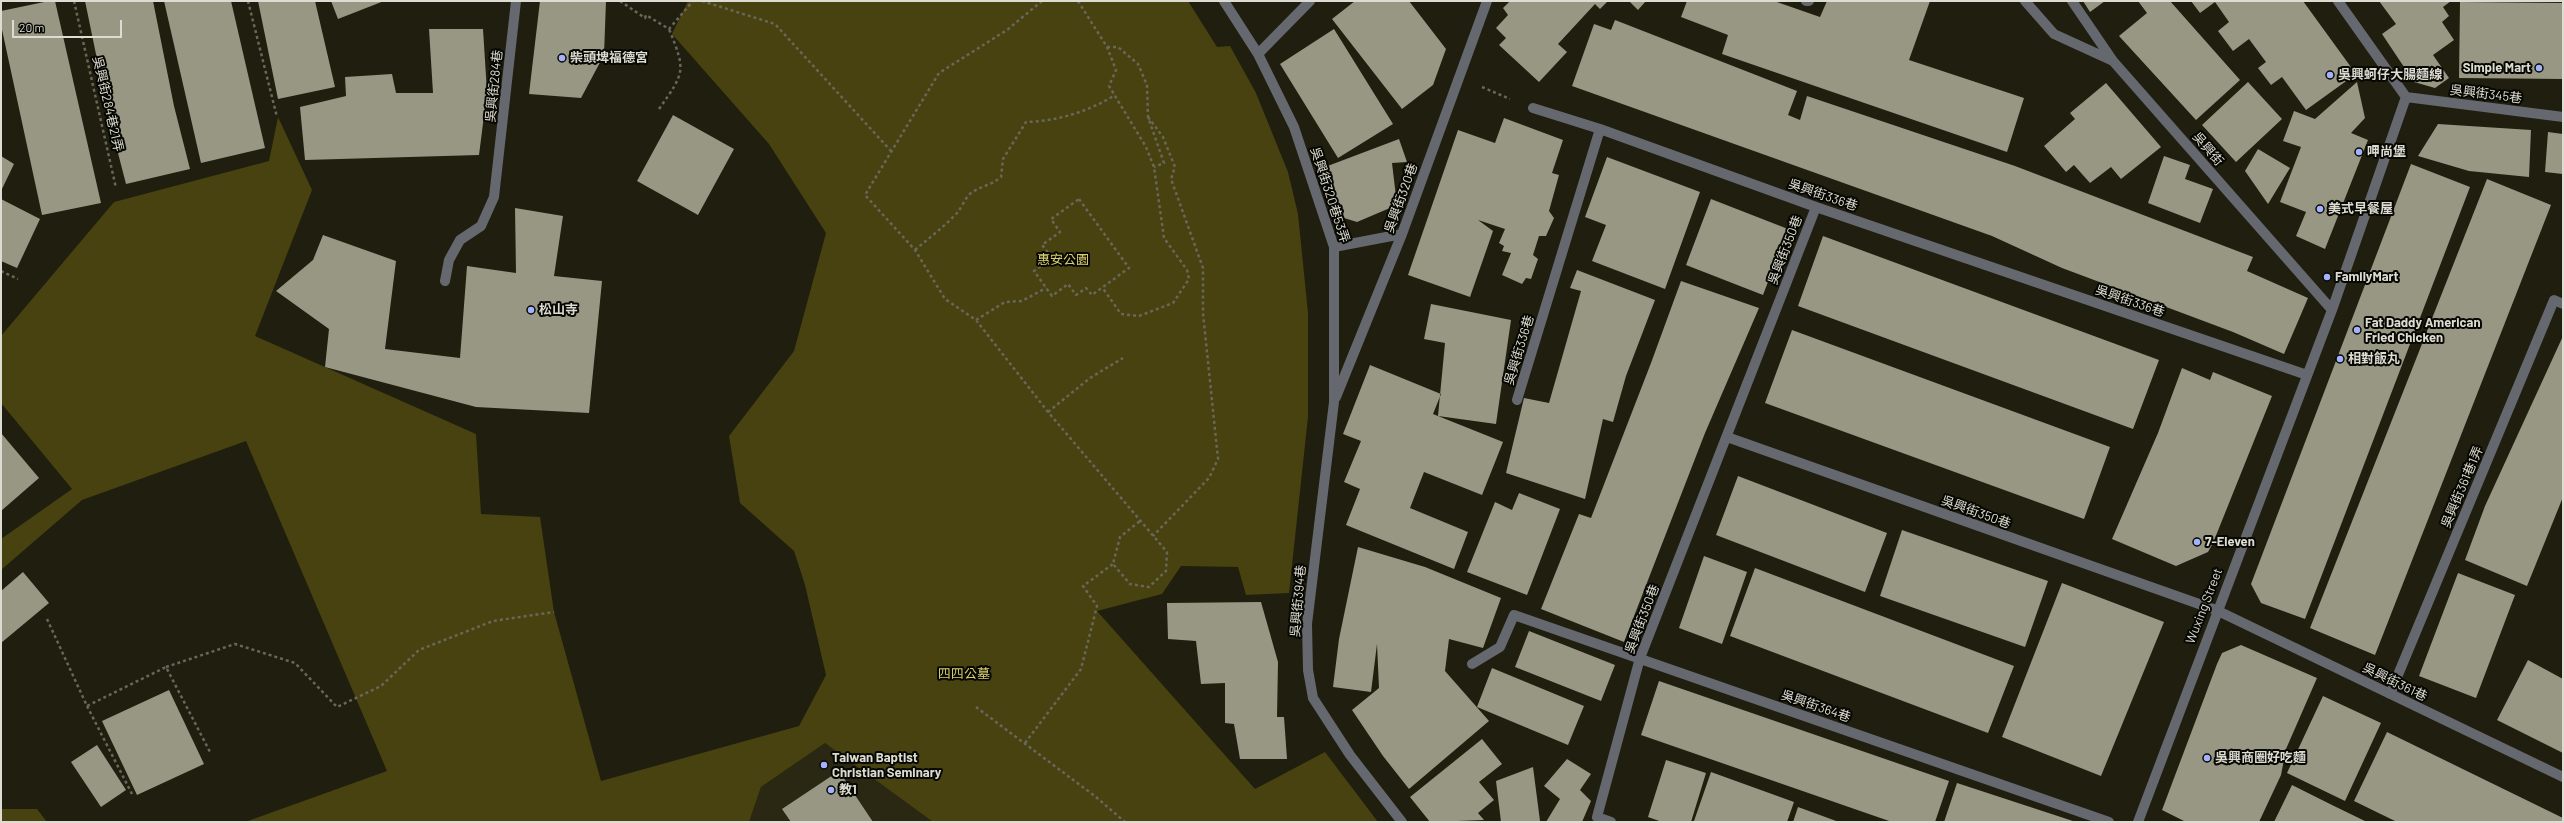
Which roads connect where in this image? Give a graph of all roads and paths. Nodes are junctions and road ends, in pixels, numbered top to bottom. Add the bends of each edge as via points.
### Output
1 (74, 1) edge
2 (248, 1) edge
3 (516, 1) edge
4 (620, 1) edge
5 (693, 1) edge
6 (702, 1) edge
7 (1042, 1) edge
8 (1078, 1) edge
9 (1224, 1) edge
10 (1310, 1) edge
11 (1487, 1) edge
12 (2025, 1) edge
13 (2072, 1) edge
14 (2338, 1) edge
15 (669, 29) junction
16 (1107, 47) junction
17 (1258, 54) junction
18 (2113, 60) junction
19 (1459, 78) junction
20 (1115, 95) junction
21 (2406, 97) junction
22 (659, 108) dead end
23 (1533, 108) joint
24 (277, 117) dead end
25 (1148, 117) junction
26 (2563, 117) edge
27 (1600, 129) junction
28 (891, 151) junction
29 (1154, 167) junction
30 (116, 188) dead end
31 (1816, 207) junction
32 (1402, 234) junction
33 (1334, 247) junction
34 (914, 250) junction
35 (1, 271) edge
36 (18, 279) dead end
37 (445, 281) dead end
38 (1102, 287) junction
39 (1046, 288) junction
40 (2563, 304) edge
41 (2332, 310) junction
42 (976, 320) junction
43 (1123, 358) dead end
44 (2307, 375) junction
45 (1517, 400) dead end
46 (1334, 402) junction
47 (1048, 412) junction
48 (1728, 437) junction
49 (1140, 521) junction
50 (1153, 536) junction
51 (1113, 564) junction
52 (2216, 610) junction
53 (554, 612) dead end
54 (47, 619) dead end
55 (1640, 658) junction
56 (1472, 664) dead end
57 (166, 668) junction
58 (2390, 694) junction
59 (87, 706) junction
60 (976, 707) dead end
61 (1025, 743) junction
62 (210, 752) dead end
63 (2563, 777) edge
64 (132, 794) dead end
65 (1125, 822) edge
66 (1402, 822) edge
67 (1611, 822) edge
68 (2108, 822) edge
69 (2138, 822) edge

1 - 30 path, 吳興街284巷21弄
2 - 24 path
3 - 37 street, 吳興街284巷 via 494,198 481,226 460,240 449,260
4 - 15 path via 645,18 646,15
5 - 15 path
6 - 28 path via 776,24
7 - 28 path via 1007,30 939,72
8 - 16 path
9 - 17 street, 吳興街320巷53弄
10 - 17 street
11 - 19 street, 吳興街320巷
12 - 18 street via 2054,34
13 - 18 street, 吳興街
14 - 21 street
15 - 22 path via 681,58 679,80
16 - 20 path via 1116,70 1109,86
16 - 25 path via 1118,47 1138,64 1146,85
17 - 33 street, 吳興街320巷53弄 via 1294,127
18 - 41 street, 吳興街
19 - 23 path
19 - 32 street, 吳興街320巷
20 - 29 path via 1146,147
20 - 34 path via 1089,108 1050,122 1026,122 1003,159 1001,177 994,184 984,185 970,194 945,226
21 - 26 street, 吳興街345巷
21 - 41 street, Wuxing Street
23 - 27 street
25 - 29 path via 1164,163
25 - 50 path via 1163,137 1175,168 1171,179 1203,268 1204,313 1218,459 1209,478
27 - 31 street, 吳興街336巷
27 - 45 street, 吳興街336巷
28 - 34 path via 865,195
29 - 38 path via 1164,238 1188,270 1189,280 1172,303 1139,316 1121,314
31 - 44 street, 吳興街336巷
31 - 48 street, 吳興街350巷
32 - 33 street
32 - 46 street, 吳興街320巷
33 - 46 street, 吳興街320巷53弄
34 - 42 path via 945,299
35 - 36 path
38 - 39 path via 1092,296 1086,288 1076,295 1068,284 1052,296
38 - 39 path via 1129,268 1079,199 1051,220 1060,232 1042,245 1052,258 1034,271
39 - 42 path via 1022,301 1005,302
40 - 58 street, 吳興街361巷1弄 via 2554,300
41 - 44 street, Wuxing Street
42 - 47 path
43 - 47 path via 1090,378
44 - 52 street, Wuxing Street
46 - 66 street, 吳興街394巷 via 1307,624 1308,670 1313,698 1321,713
47 - 49 path
48 - 52 street, 吳興街350巷
48 - 55 street, 吳興街350巷
49 - 50 path
49 - 51 path via 1120,537
50 - 51 path via 1167,552 1166,570 1149,586 1130,584
51 - 61 path via 1083,586 1097,606 1081,669
52 - 58 street, 吳興街361巷
52 - 69 street, Wuxing Street
53 - 57 path via 493,621 419,650 381,686 337,707 295,663 235,644
54 - 59 path
55 - 56 street, 吳興街364巷 via 1514,615 1500,647
55 - 67 street, 吳興街350巷 via 1598,817
55 - 68 street, 吳興街364巷
57 - 59 path
57 - 62 path
58 - 63 street, 吳興街361巷
59 - 64 path
60 - 61 path
61 - 65 path

